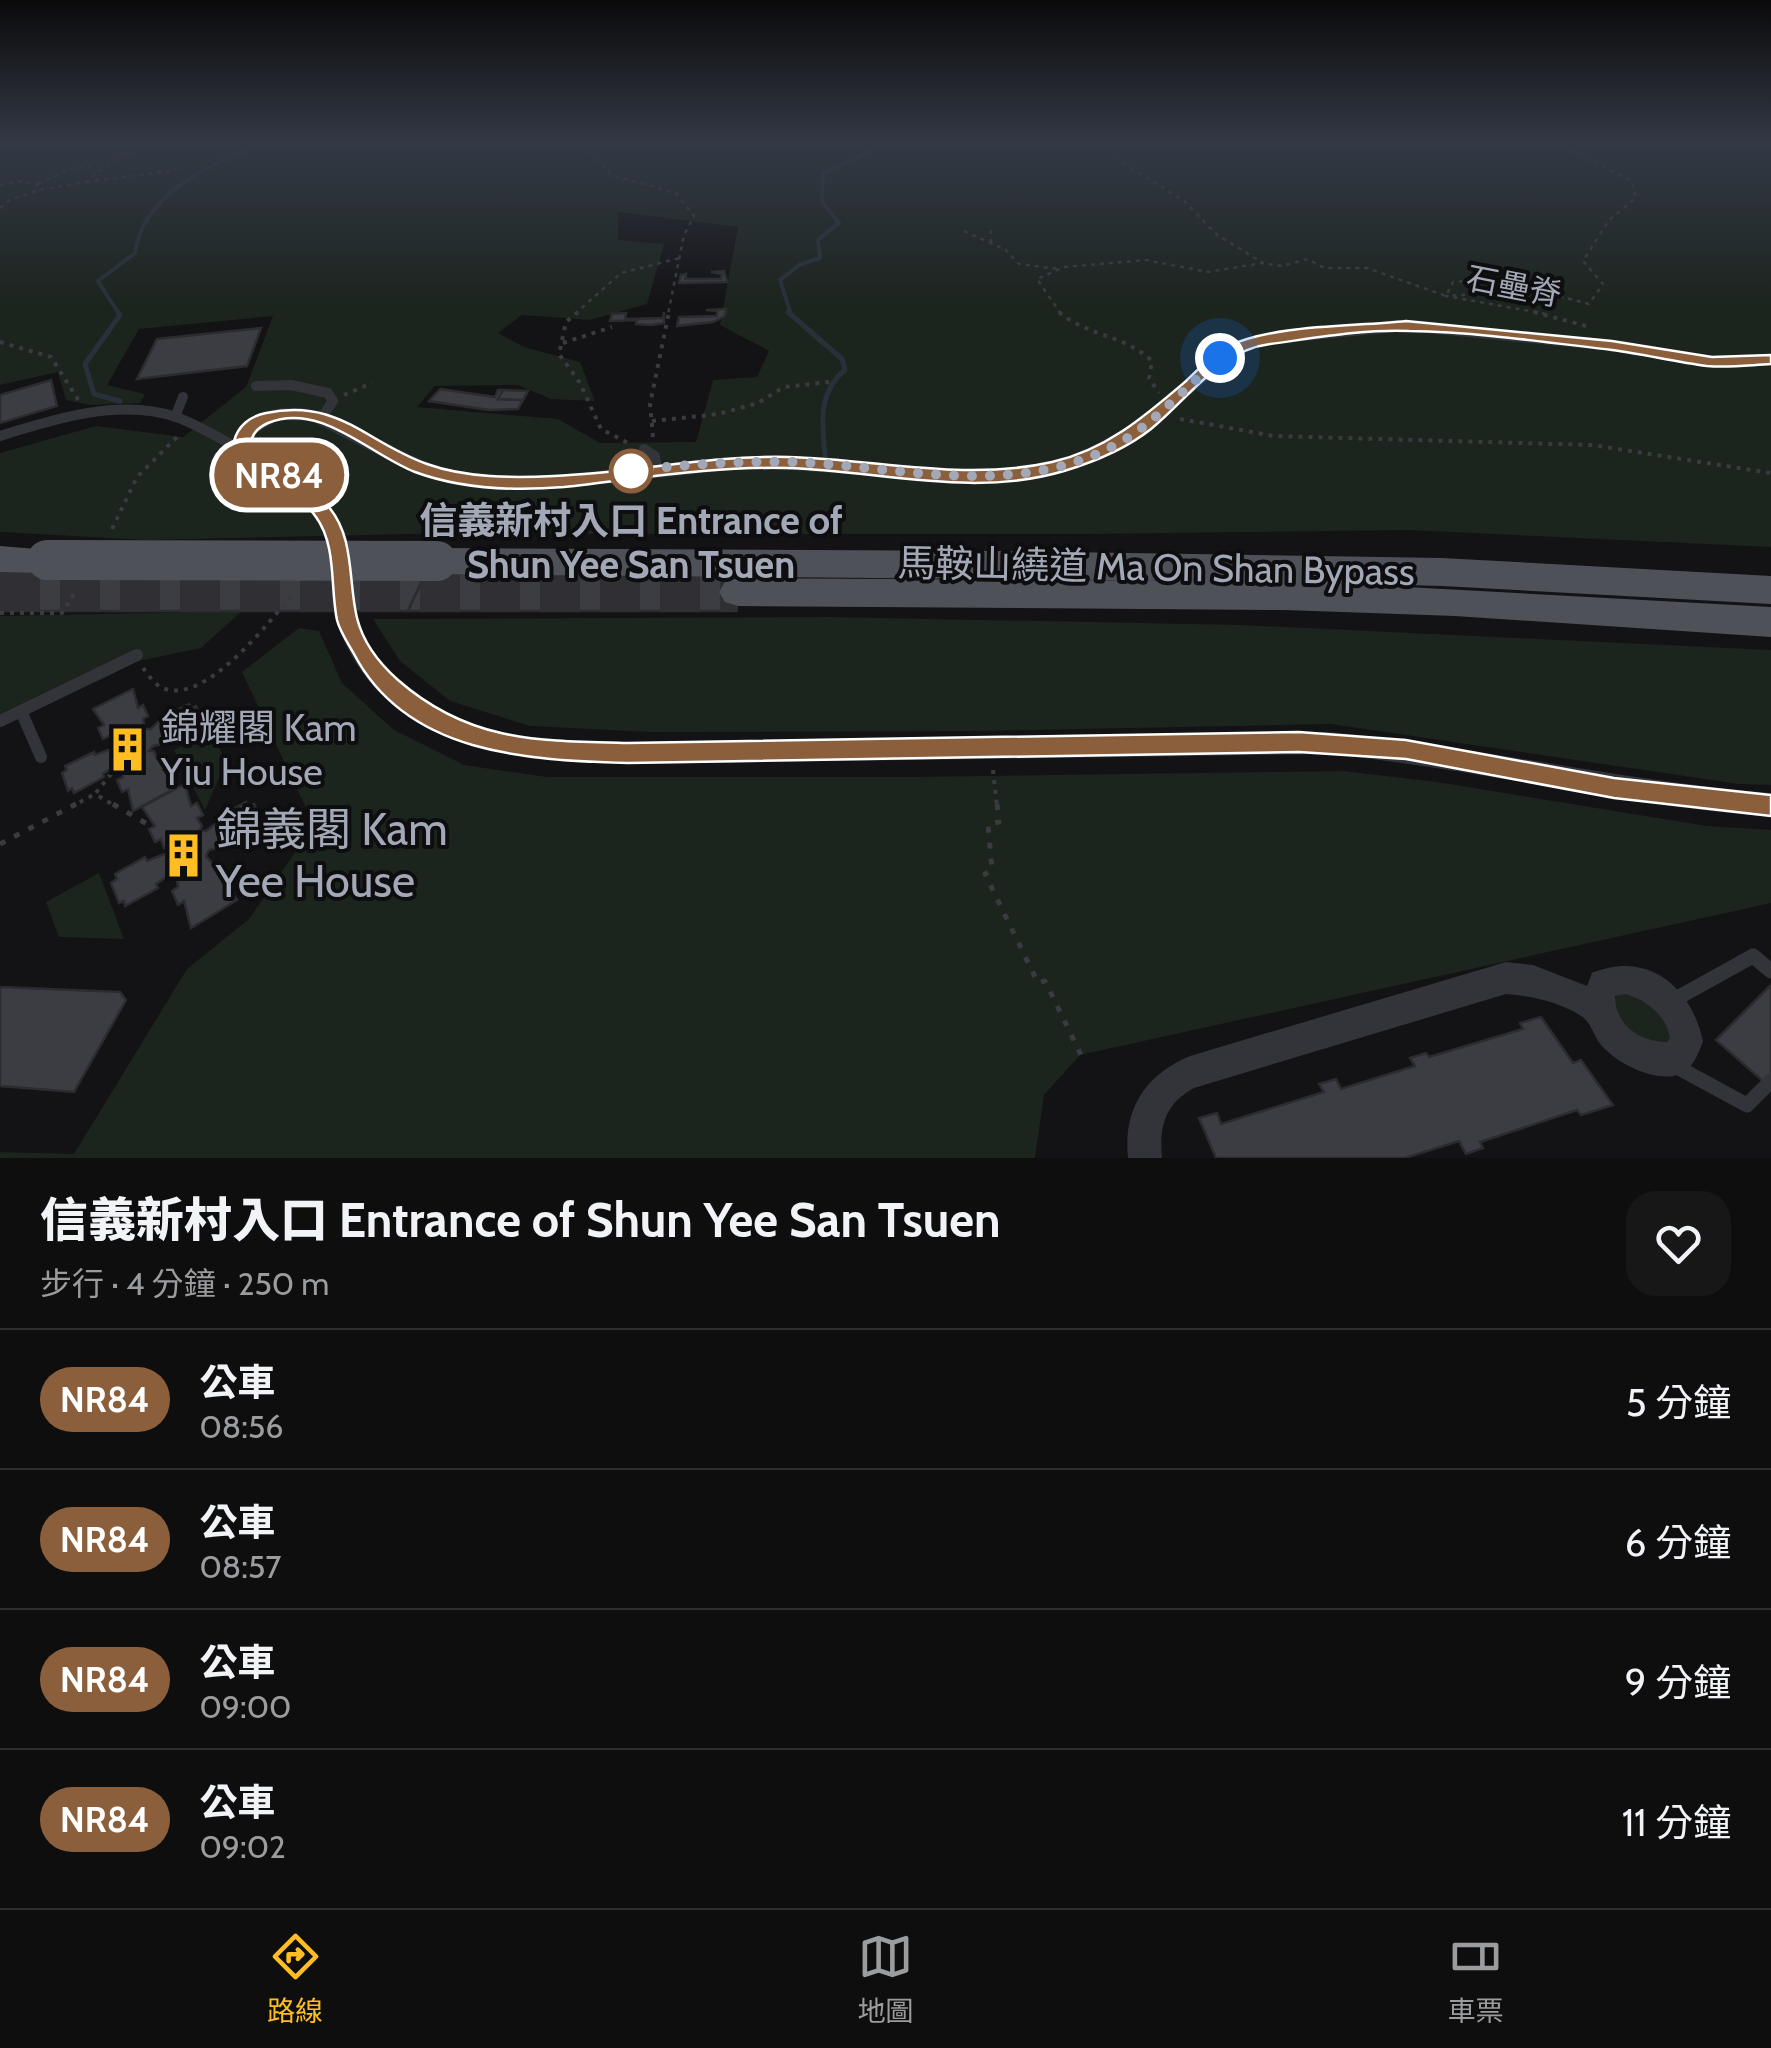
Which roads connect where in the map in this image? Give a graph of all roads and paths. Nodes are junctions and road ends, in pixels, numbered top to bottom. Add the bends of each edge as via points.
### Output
1 (680, 198) edge
2 (1179, 198) edge
3 (1636, 198) edge
4 (990, 230) dead end
5 (964, 231) dead end
6 (990, 243) junction
7 (680, 258) junction
8 (1263, 262) junction
9 (1058, 270) junction
10 (1536, 290) junction
11 (1446, 296) junction
12 (612, 326) dead end
13 (1587, 326) dead end
14 (0, 342) edge
15 (563, 342) junction
16 (1771, 360) edge
17 (828, 382) dead end
18 (372, 383) dead end
19 (256, 386) dead end
20 (344, 395) dead end
21 (183, 397) dead end
22 (1164, 408) junction
23 (88, 416) junction
24 (175, 417) junction
25 (322, 417) junction
26 (652, 421) junction
27 (0, 436) edge
28 (644, 449) joint
29 (246, 453) junction
30 (656, 462) junction
31 (1771, 473) edge
32 (0, 559) edge
33 (296, 590) dead end
34 (1771, 590) edge
35 (738, 592) tunnel mouth
36 (1771, 622) edge
37 (137, 655) joint
38 (21, 712) junction
39 (0, 721) edge
40 (41, 757) dead end
41 (992, 765) dead end
42 (112, 774) dead end
43 (95, 794) junction
44 (1771, 806) edge
45 (147, 824) dead end
46 (0, 844) edge
47 (1771, 971) edge
48 (1670, 1002) junction
49 (1598, 1006) junction
50 (1664, 1061) junction
51 (1085, 1063) dead end
52 (1771, 1081) edge
53 (1146, 1158) edge

1 - 7 path via 694,216
2 - 8 path via 1216,234
3 - 10 path, 石壘脊 via 1609,220 1583,260 1603,284 1588,304
4 - 6 path
5 - 6 path
6 - 9 path via 1019,264
7 - 15 path via 620,273 566,322
7 - 26 path
8 - 9 path via 1208,272 1146,260
8 - 11 path via 1282,266 1308,259 1324,268 1367,268
9 - 22 path via 1037,279 1048,306 1143,350
10 - 11 path, 石壘脊
10 - 11 path via 1499,278 1453,282
11 - 13 path, 石壘脊 via 1555,314
12 - 15 path
14 - 23 path via 51,357
15 - 28 path via 561,358 582,386 596,426
16 - 22 street via 1712,362 1612,346 1372,327 1236,348
17 - 26 path via 784,387 719,414
18 - 20 path
19 - 25 lane via 328,393 333,401
21 - 24 lane
22 - 30 street via 1083,459 1002,477 792,462
22 - 31 path via 1189,422 1264,436 1592,445
23 - 24 lane
23 - 27 lane
24 - 29 lane
25 - 29 street via 286,413 261,419 245,432
25 - 30 street via 420,468 471,480 555,482
26 - 30 path
28 - 30 lane
29 - 44 street via 324,514 337,542 348,623 374,672 419,712 494,743 628,753 1299,742 1406,750 1614,788
32 - 34 main road, 馬鞍山繞道 Ma On Shan Bypass, bridge via 986,564 1422,572
33 - 37 path via 256,637 198,685 181,691 157,687
35 - 36 main road, 馬鞍山繞道 Ma On Shan Bypass via 1304,596
37 - 38 lane
38 - 39 lane
38 - 40 lane
41 - 51 path via 998,822 988,824 992,870 985,874
42 - 43 path
43 - 45 path
43 - 46 path
47 - 48 lane via 1753,956
48 - 49 street via 1641,982 1613,979 1603,984
48 - 50 street via 1687,1041 1684,1051
49 - 50 street via 1622,1043
49 - 53 street via 1506,978 1190,1073 1151,1105
50 - 52 lane via 1747,1105

